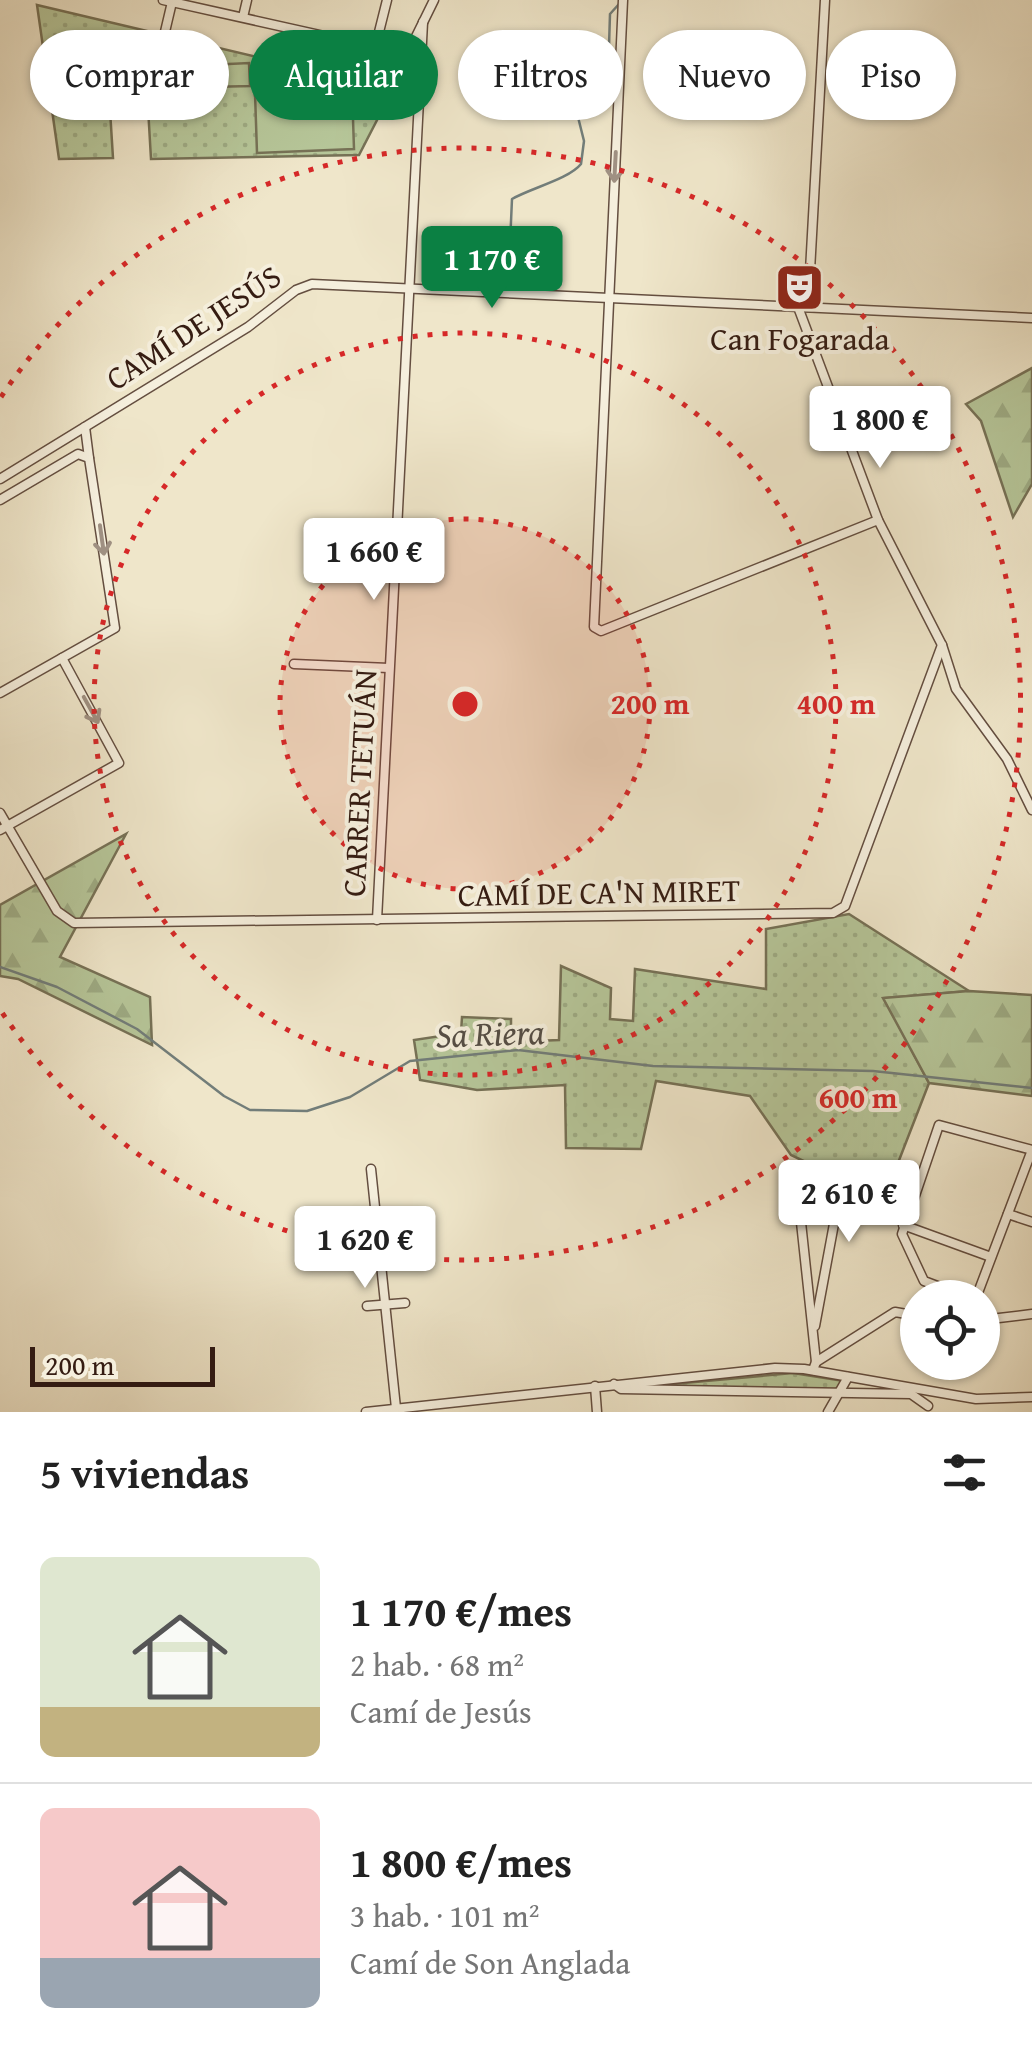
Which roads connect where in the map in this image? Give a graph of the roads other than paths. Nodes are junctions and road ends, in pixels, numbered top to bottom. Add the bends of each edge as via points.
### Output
1 (247, 0) edge
2 (387, 0) edge
3 (434, 0) edge
4 (623, 0) edge
5 (824, 0) edge
6 (169, 1) edge
7 (243, 17) junction
8 (423, 22) junction
9 (165, 30) edge
10 (298, 30) edge
11 (380, 30) edge
12 (419, 30) edge
13 (423, 30) edge
14 (420, 120) edge
15 (410, 289) junction
16 (608, 298) junction
17 (803, 307) junction
18 (1032, 318) edge
19 (85, 427) junction
20 (86, 456) junction
21 (0, 479) edge
22 (0, 500) edge
23 (878, 520) junction
24 (942, 645) junction
25 (62, 658) junction
26 (294, 664) dead end
27 (389, 668) junction
28 (0, 694) edge
29 (1032, 810) edge
30 (0, 813) edge
31 (4, 828) edge
32 (377, 920) junction
33 (370, 1169) dead end
34 (797, 1186) dead end
35 (798, 1202) junction
36 (1008, 1214) junction
37 (1032, 1222) edge
38 (903, 1225) junction
39 (991, 1258) junction
40 (924, 1280) edge
41 (981, 1280) edge
42 (405, 1303) dead end
43 (385, 1304) junction
44 (367, 1306) dead end
45 (900, 1313) edge
46 (1032, 1314) edge
47 (1000, 1318) edge
48 (813, 1335) junction
49 (815, 1366) junction
50 (848, 1376) junction
51 (614, 1384) junction
52 (596, 1386) junction
53 (840, 1391) junction
54 (936, 1392) junction
55 (1032, 1397) edge
56 (396, 1408) junction
57 (926, 1409) edge
58 (366, 1412) edge
59 (597, 1412) edge
60 (828, 1412) edge

1 - 7 street
2 - 11 street
3 - 8 street
4 -> 16 street
5 - 17 street
6 - 7 street
6 - 9 street
7 - 10 street
8 - 12 street
8 - 13 street, CARRER TETUÁN
14 - 15 street, CARRER TETUÁN
15 - 16 street, CAMÍ DE JESÚS
15 - 19 street, CAMÍ DE JESÚS via 304,286
15 - 27 street, CARRER TETUÁN
16 - 17 street, CAMÍ DE JESÚS
16 - 23 street via 596,630
17 - 18 street, CAMÍ DE JESÚS
17 - 23 street
19 - 20 street
19 - 21 street, CAMÍ DE JESÚS
20 - 22 street
20 -> 25 street via 115,628
23 - 24 street
24 - 29 street via 956,688
24 - 32 street, CAMÍ DE CA'N MIRET via 845,906 833,914
25 - 28 street
25 -> 31 street via 119,763
26 - 27 street
27 - 32 street, CARRER TETUÁN
30 - 31 street
31 - 32 street, CAMÍ DE CA'N MIRET via 57,911 74,923
33 - 43 street
34 - 35 street
35 - 48 street
35 - 48 street via 836,1213
36 - 37 street
36 - 38 street via 1032,1150 940,1124
36 - 39 street
38 - 39 street
38 - 40 street
39 - 41 street
42 - 43 street
43 - 44 street
43 - 56 street
45 - 49 street
46 - 47 street
48 - 49 street
49 - 50 street
49 - 51 street
50 - 53 street
50 - 54 street
51 - 52 street
51 - 53 street
52 - 56 street
52 - 59 street
53 - 57 street via 912,1394
53 - 60 street
54 - 55 street
54 - 57 street
56 - 58 street

